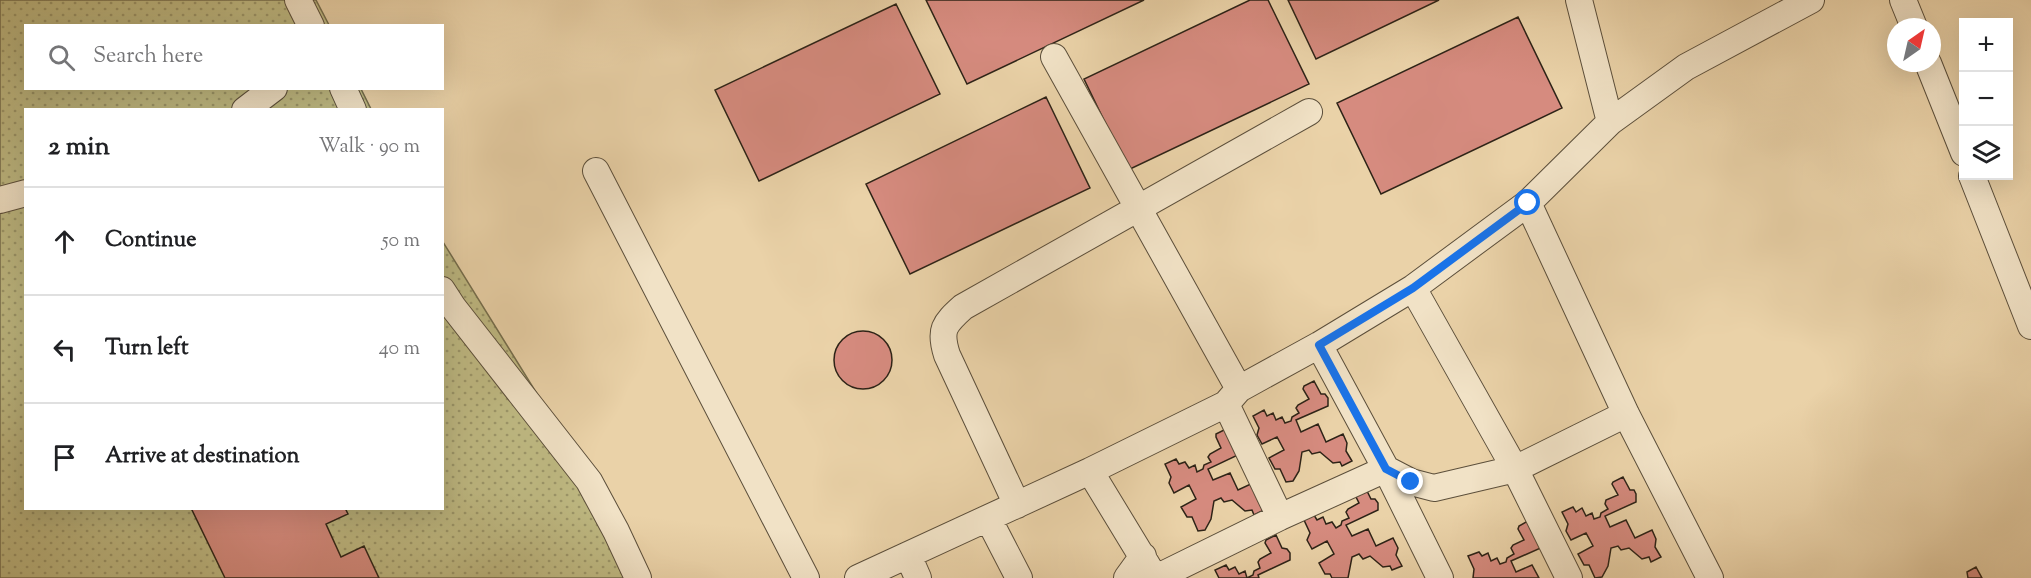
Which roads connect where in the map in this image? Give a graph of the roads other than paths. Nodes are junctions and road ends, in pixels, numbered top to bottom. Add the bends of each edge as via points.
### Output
1 (298, 0) edge
2 (1579, 0) edge
3 (1811, 0) edge
4 (1903, 0) edge
5 (1910, 18) edge
6 (310, 24) edge
7 (1054, 57) dead end
8 (1932, 72) edge
9 (271, 90) edge
10 (343, 90) edge
11 (248, 108) edge
12 (352, 108) edge
13 (1309, 112) dead end
14 (1610, 122) junction
15 (1959, 140) edge
16 (596, 171) dead end
17 (1974, 180) edge
18 (24, 194) edge
19 (0, 200) edge
20 (1528, 203) junction
21 (1139, 209) junction
22 (1413, 288) junction
23 (444, 293) edge
24 (2031, 326) edge
25 (1319, 345) junction
26 (1233, 396) junction
27 (1626, 414) junction
28 (1386, 469) junction
29 (1515, 469) junction
30 (1090, 471) junction
31 (1017, 504) junction
32 (1280, 517) junction
33 (988, 518) junction
34 (913, 567) edge
35 (1151, 571) edge
36 (638, 578) edge
37 (806, 578) edge
38 (858, 578) edge
39 (1018, 578) edge
40 (1127, 578) edge
41 (1440, 578) edge
42 (1569, 578) edge
43 (1710, 578) edge

1 - 6 street
2 - 14 street
3 - 14 street via 1686,67
4 - 5 street
7 - 21 street
8 - 15 street
9 - 11 street
10 - 12 street
13 - 21 street
14 - 20 street
16 - 37 street
17 - 24 street
18 - 19 street
20 - 22 street
20 - 27 street
21 - 26 street
21 - 31 street via 963,307 947,321 942,340 947,356
22 - 25 street
22 - 29 street
23 - 36 street via 589,481
25 - 26 street
25 - 28 street
26 - 30 street
26 - 32 street
27 - 29 street
27 - 43 street
28 - 29 street via 1434,488
28 - 32 street
28 - 41 street
29 - 42 street
30 - 31 street
30 - 35 street
31 - 33 street
32 - 35 street
33 - 34 street
33 - 39 street
34 - 38 street
35 - 40 street

